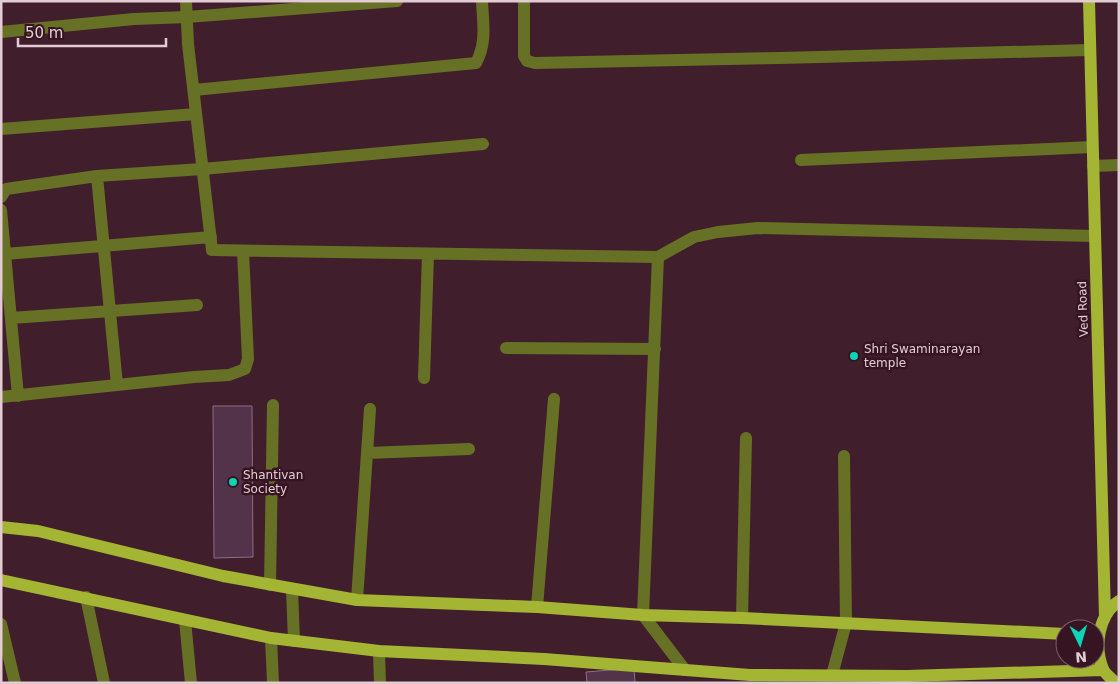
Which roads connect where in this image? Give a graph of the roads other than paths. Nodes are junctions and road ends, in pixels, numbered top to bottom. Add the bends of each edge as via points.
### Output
1 (186, 1) edge
2 (397, 1) edge
3 (482, 1) edge
4 (524, 1) edge
5 (1088, 1) edge
6 (187, 17) junction
7 (1, 32) edge
8 (1090, 50) junction
9 (194, 90) junction
10 (196, 114) junction
11 (1, 129) edge
12 (483, 144) dead end
13 (1092, 147) junction
14 (801, 160) dead end
15 (1119, 165) edge
16 (1093, 166) junction
17 (202, 169) junction
18 (97, 176) junction
19 (1, 196) edge
20 (1, 210) edge
21 (1095, 236) junction
22 (211, 237) junction
23 (103, 245) junction
24 (243, 250) junction
25 (5, 254) junction
26 (428, 254) junction
27 (658, 258) junction
28 (197, 305) dead end
29 (109, 311) junction
30 (11, 318) junction
31 (506, 348) dead end
32 (655, 349) junction
33 (424, 378) dead end
34 (117, 385) junction
35 (18, 396) junction
36 (1, 397) edge
37 (554, 399) dead end
38 (273, 405) dead end
39 (370, 409) dead end
40 (746, 438) dead end
41 (469, 449) dead end
42 (367, 453) junction
43 (844, 456) dead end
44 (1, 527) edge
45 (1, 580) edge
46 (270, 584) junction
47 (292, 588) junction
48 (86, 597) junction
49 (357, 600) junction
50 (1119, 601) edge
51 (537, 607) junction
52 (644, 614) junction
53 (1105, 616) junction
54 (742, 618) junction
55 (1104, 619) edge
56 (185, 620) junction
57 (846, 623) junction
58 (1, 624) edge
59 (1055, 633) edge
60 (271, 638) junction
61 (294, 641) junction
62 (379, 652) junction
63 (685, 670) junction
64 (1104, 670) joint
65 (832, 676) junction
66 (1013, 678) edge
67 (751, 679) edge
68 (811, 679) edge
69 (916, 679) edge
70 (15, 683) edge
71 (104, 683) edge
72 (191, 683) edge
73 (273, 683) edge
74 (380, 683) edge
75 (1116, 683) edge

1 - 6 street
2 - 6 street
3 - 9 street via 484,41 476,63
4 - 8 street via 524,56 527,61 536,63
5 - 8 main road, Ved Road
6 - 7 street
6 - 9 street
8 - 13 main road, Ved Road
9 - 10 street
10 - 11 street
10 - 17 street
12 - 17 street
13 - 14 street
13 - 16 main road, Ved Road
15 - 16 street
16 - 21 main road, Ved Road
17 - 18 street
17 - 22 street
18 - 19 street via 6,189
18 - 23 street
20 - 25 street
21 - 27 street via 758,228 694,237
21 - 53 main road, Ved Road
22 - 23 street
22 - 24 street via 212,250
23 - 25 street
23 - 29 street
24 - 26 street
24 - 34 street via 248,359 245,369 229,375
25 - 30 street
26 - 27 street
26 - 33 street
27 - 32 street
28 - 29 street
29 - 30 street
29 - 34 street
30 - 35 street
31 - 32 street
32 - 52 street
34 - 35 street
35 - 36 street
37 - 51 street
38 - 46 street
39 - 42 street
40 - 54 street
41 - 42 street
42 - 49 street
43 - 57 street
44 - 46 main road via 38,531 222,576
45 - 48 main road
46 - 47 main road
47 - 49 main road
47 - 61 street
48 - 56 main road
48 - 71 street
49 - 51 main road
50 - 53 main road
51 - 52 main road
52 - 54 main road
52 - 63 street
53 - 55 main road
54 - 57 main road
56 - 60 main road
56 - 72 street
57 - 59 main road
57 - 65 street
58 - 70 street
60 - 61 main road
60 - 73 street
61 - 62 main road
62 - 63 main road via 544,659
62 - 74 street
63 - 67 main road
64 - 66 main road
64 - 75 main road
65 - 68 main road
65 - 69 main road
66 - 69 main road
67 - 68 main road

